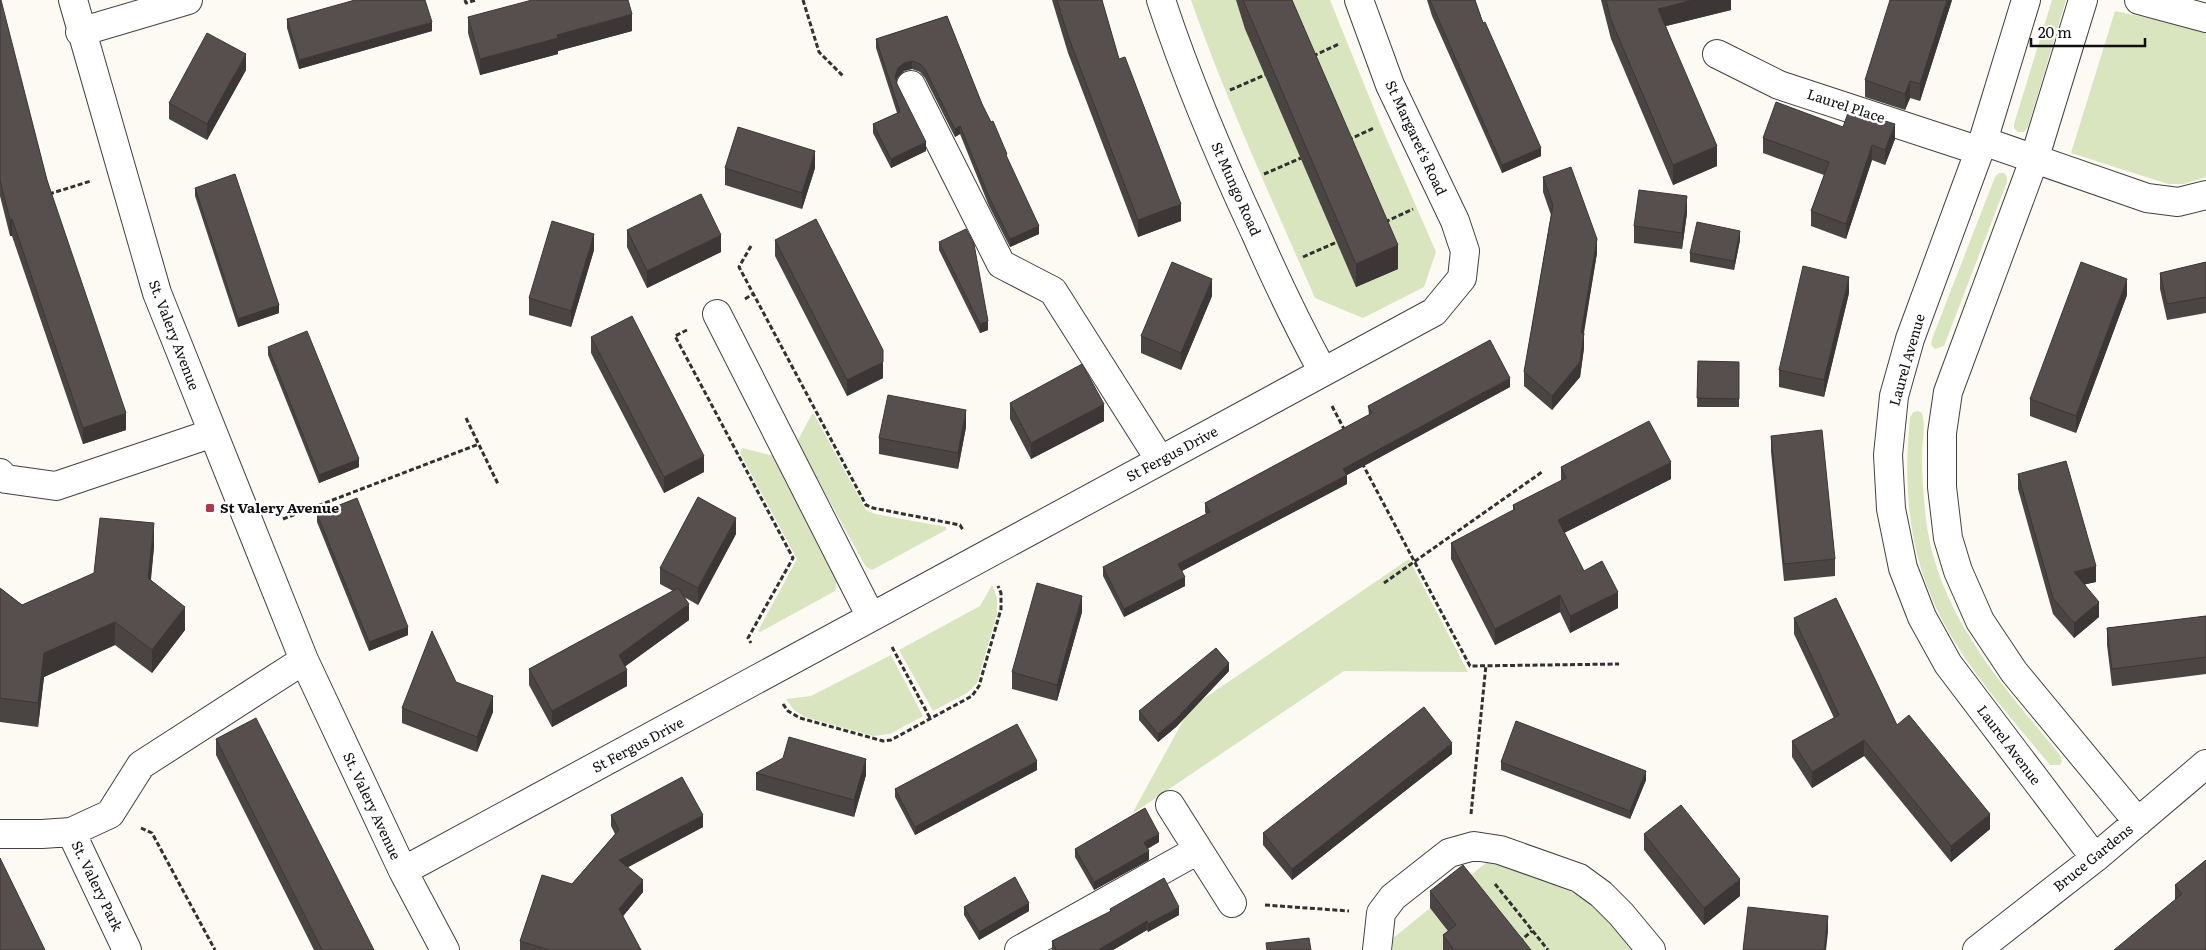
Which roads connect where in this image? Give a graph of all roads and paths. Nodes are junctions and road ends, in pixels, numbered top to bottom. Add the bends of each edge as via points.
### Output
1 (73, 0) edge
2 (188, 0) edge
3 (465, 0) edge
4 (476, 0) edge
5 (803, 0) edge
6 (1161, 0) edge
7 (1358, 0) edge
8 (2026, 0) edge
9 (2084, 0) edge
10 (2139, 0) edge
11 (2206, 18) edge
12 (80, 32) junction
13 (1717, 54) dead end
14 (844, 77) dead end
15 (911, 85) dead end
16 (1981, 146) junction
17 (2034, 160) junction
18 (122, 172) junction
19 (39, 196) edge
20 (2206, 196) edge
21 (751, 246) dead end
22 (1462, 278) joint
23 (717, 314) dead end
24 (1320, 374) junction
25 (466, 418) dead end
26 (213, 433) junction
27 (1348, 436) edge
28 (479, 444) junction
29 (1160, 460) junction
30 (1361, 461) edge
31 (1542, 472) dead end
32 (0, 473) edge
33 (498, 484) dead end
34 (252, 531) junction
35 (984, 557) junction
36 (793, 558) dead end
37 (1415, 563) junction
38 (1384, 583) dead end
39 (871, 617) junction
40 (892, 647) dead end
41 (304, 660) junction
42 (1619, 664) dead end
43 (1486, 665) junction
44 (766, 676) junction
45 (930, 718) junction
46 (2206, 764) edge
47 (1170, 805) dead end
48 (110, 814) junction
49 (1471, 814) dead end
50 (2138, 822) junction
51 (71, 832) junction
52 (0, 834) edge
53 (1198, 850) junction
54 (2095, 858) junction
55 (403, 871) junction
56 (1491, 880) dead end
57 (1232, 903) joint
58 (1380, 913) junction
59 (1532, 931) junction
60 (1515, 945) edge
61 (127, 950) edge
62 (215, 950) edge
63 (445, 950) edge
64 (1019, 950) edge
65 (1377, 950) edge
66 (1548, 950) edge
67 (1651, 950) edge
68 (1977, 950) edge

1 - 12 street, St. Valery Avenue
2 - 12 street
3 - 4 path via 466,3
5 - 14 path via 819,52
6 - 24 street, St Mungo Road via 1234,187
7 - 22 street, St Margaret's Road via 1390,85 1455,221 1465,251
8 - 16 street, Laurel Avenue
9 - 17 street
10 - 11 street
12 - 18 street, St. Valery Avenue
13 - 16 street, Laurel Place via 1779,84
15 - 29 street via 1001,264 1053,291
16 - 17 street
16 - 54 street, Laurel Avenue via 1910,339 1894,396 1888,455 1891,509 1902,568 1922,617 1948,664
17 - 20 street via 2147,198 2178,202
17 - 50 street via 1948,392 1942,433 1942,487 1948,538 1958,572 1980,621 2014,672
18 - 19 path
18 - 26 street, St. Valery Avenue via 157,293
21 - 35 path via 739,267 866,505 960,525
22 - 24 street, St Fergus Drive via 1434,312
23 - 39 street
24 - 27 path
24 - 29 street, St Fergus Drive
25 - 28 path
26 - 32 street via 56,486 6,479
26 - 34 street, St. Valery Avenue
28 - 33 path
28 - 34 path
29 - 35 street, St Fergus Drive
30 - 37 path
31 - 37 path
34 - 41 street, St. Valery Avenue
35 - 39 street, St Fergus Drive
35 - 45 path via 1002,601 979,686 972,696
36 - 44 path via 748,638
37 - 38 path
37 - 43 path via 1470,666
39 - 44 street, St Fergus Drive
40 - 45 path
41 - 48 street via 141,765
41 - 55 street, St. Valery Avenue
42 - 43 path
43 - 49 path
44 - 45 path via 788,712 874,740 890,740
44 - 55 street, St Fergus Drive
46 - 50 street, Bruce Gardens
47 - 53 street
48 - 51 street
48 - 62 path via 152,833
50 - 54 street, Bruce Gardens
51 - 52 street, St. Valery Park
51 - 61 street, St. Valery Park
53 - 57 street
53 - 64 street
54 - 68 street, Bruce Gardens
55 - 63 street, St. Valery Avenue
56 - 59 path
57 - 58 path
58 - 65 street
58 - 67 street via 1393,897 1449,853 1474,846 1483,847 1579,878 1602,894
59 - 60 path
59 - 66 path

